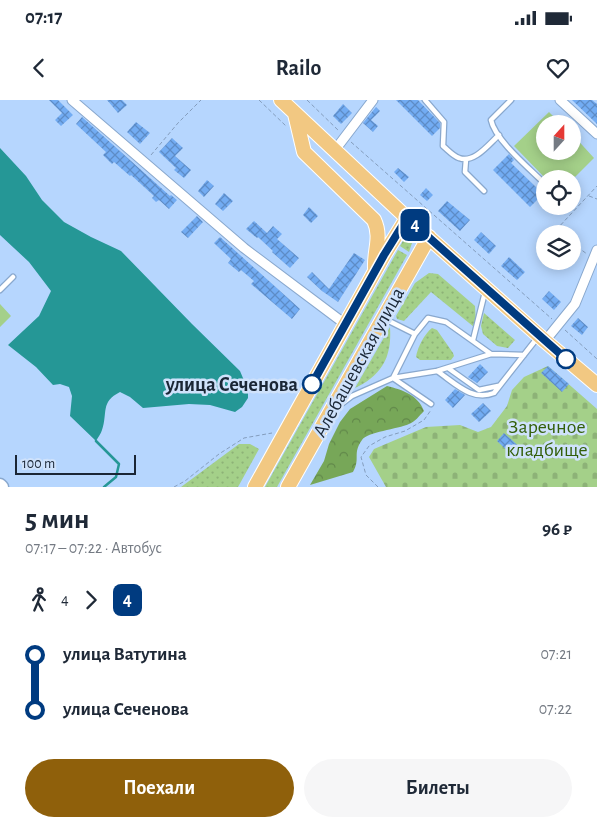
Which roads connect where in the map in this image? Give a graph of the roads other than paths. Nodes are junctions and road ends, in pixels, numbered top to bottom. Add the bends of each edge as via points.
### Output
1 (72, 100) edge
2 (281, 100) edge
3 (373, 100) edge
4 (425, 100) edge
5 (511, 100) edge
6 (560, 100) edge
7 (295, 113) junction
8 (597, 134) edge
9 (499, 135) junction
10 (335, 150) junction
11 (466, 159) junction
12 (536, 175) edge
13 (484, 192) dead end
14 (407, 218) junction
15 (429, 237) junction
16 (596, 257) edge
17 (375, 272) junction
18 (13, 277) dead end
19 (486, 288) junction
20 (0, 290) edge
21 (383, 318) junction
22 (345, 324) junction
23 (414, 334) junction
24 (542, 339) junction
25 (473, 340) junction
26 (491, 354) junction
27 (524, 355) junction
28 (448, 368) junction
29 (437, 371) junction
30 (393, 378) junction
31 (597, 385) edge
32 (498, 386) junction
33 (431, 404) road end
34 (330, 412) junction
35 (254, 487) edge
36 (288, 487) edge

1 - 22 street via 244,248
2 - 7 main road
3 - 10 street
4 - 11 lane via 444,122 443,146 458,158
5 - 9 lane via 491,120
6 - 8 street
7 - 10 main road
7 - 17 main road via 304,152 374,220 378,229
9 - 11 lane via 472,158
9 - 12 lane
10 - 14 main road
11 - 13 lane via 465,172
14 - 15 main road
14 - 17 main road, Алебашевская улица
15 - 19 main road
15 - 21 main road, Алебашевская улица
16 - 24 street via 575,304
17 - 22 main road, Алебашевская улица
18 - 20 lane
19 - 24 main road
19 - 25 lane
21 - 23 lane
21 - 34 main road, Алебашевская улица
22 - 35 main road, Алебашевская улица
23 - 25 lane via 428,318 446,322
23 - 30 lane
24 - 27 lane
24 - 31 main road
25 - 26 lane
26 - 27 lane
26 - 28 lane
27 - 32 lane
28 - 29 lane
28 - 32 lane via 479,390
29 - 30 lane
29 - 32 lane via 472,395 486,396 494,393
30 - 33 lane
30 - 34 lane via 352,396
34 - 36 main road, Алебашевская улица

